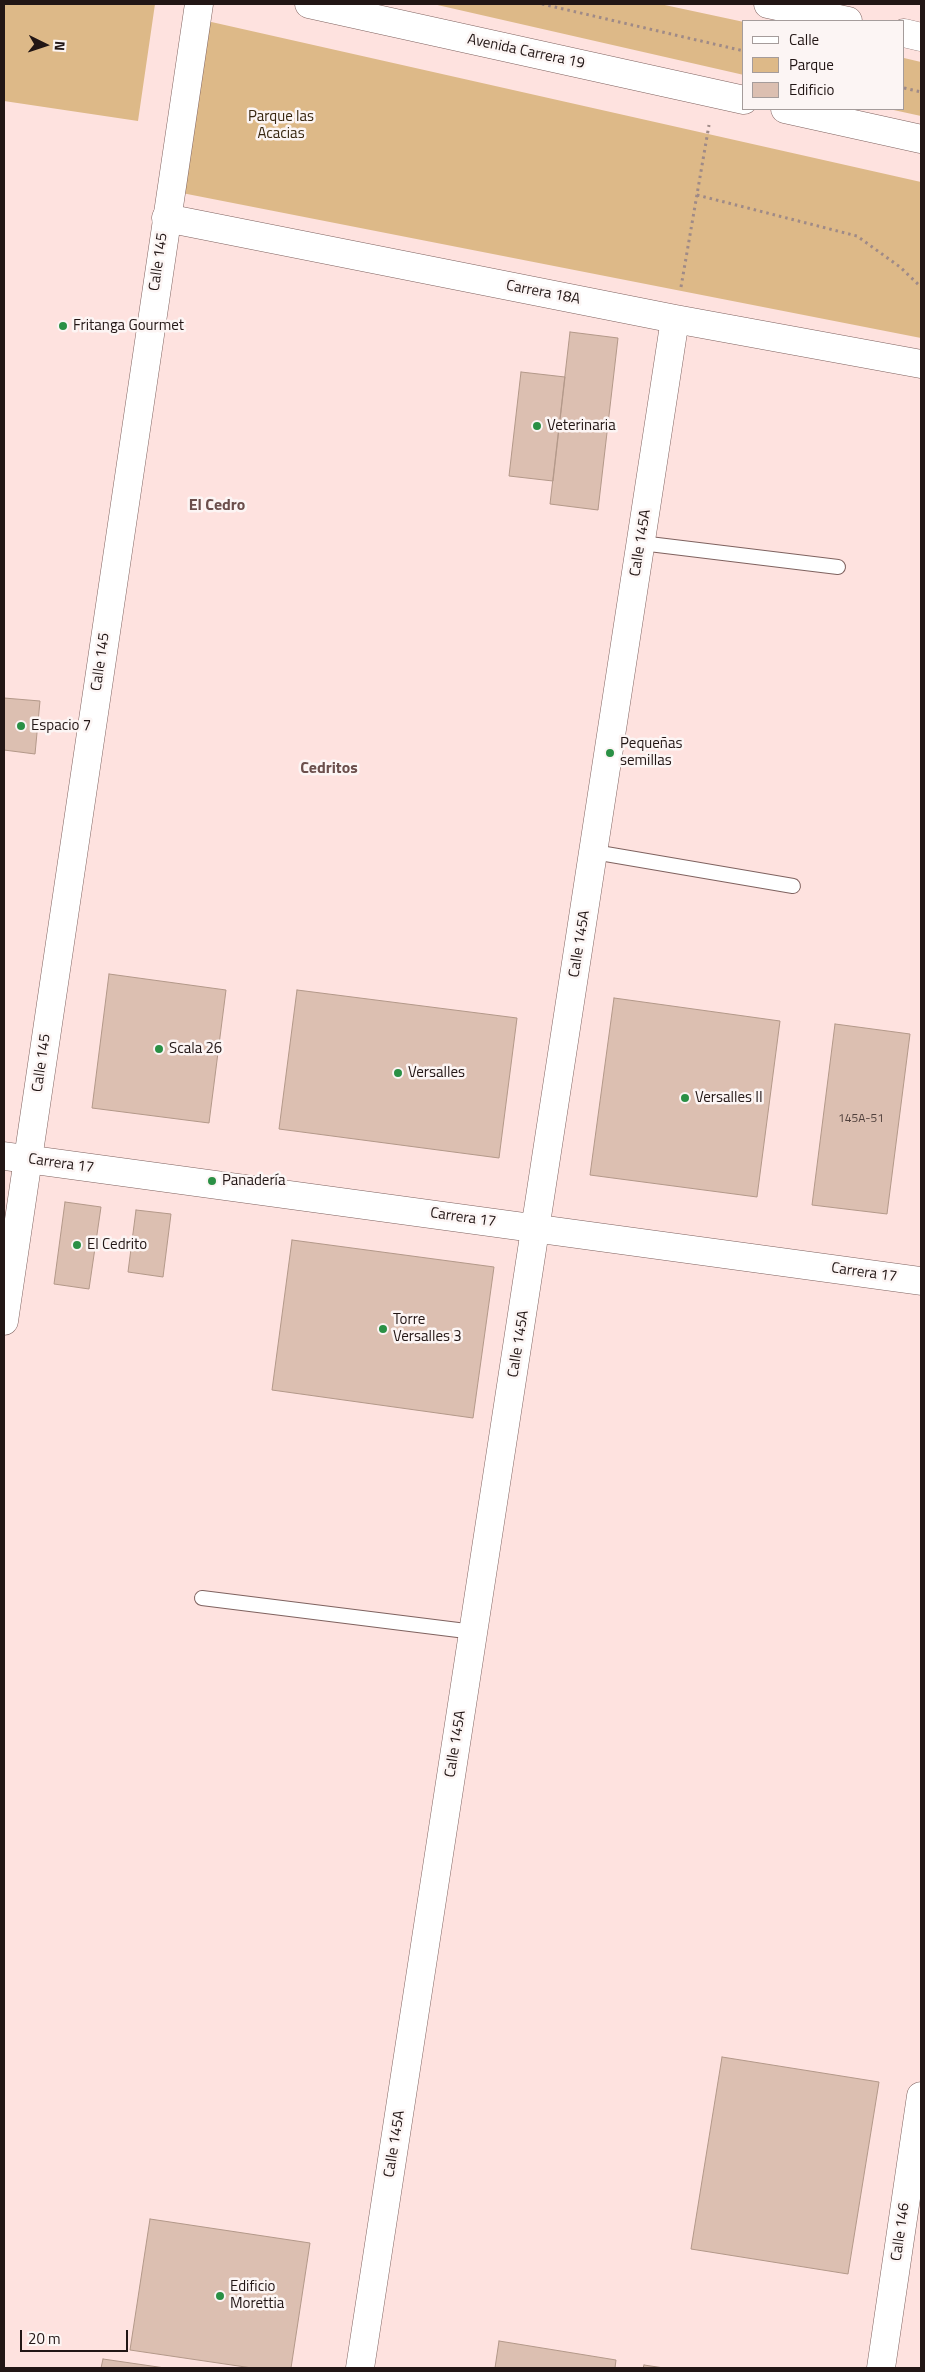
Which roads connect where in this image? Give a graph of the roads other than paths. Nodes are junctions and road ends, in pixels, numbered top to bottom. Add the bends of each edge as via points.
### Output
1 (199, 4) edge
2 (309, 4) edge
3 (768, 4) edge
4 (843, 20) edge
5 (905, 33) edge
6 (921, 37) edge
7 (742, 100) edge
8 (790, 110) edge
9 (921, 139) edge
10 (166, 218) junction
11 (675, 319) junction
12 (921, 364) edge
13 (641, 543) junction
14 (838, 567) dead end
15 (594, 852) junction
16 (793, 886) dead end
17 (16, 1158) edge
18 (537, 1228) junction
19 (921, 1280) edge
20 (4, 1321) edge
21 (202, 1598) dead end
22 (474, 1632) junction
23 (921, 2096) edge
24 (360, 2368) edge
25 (881, 2368) edge

1 - 10 street, Calle 145
2 - 7 street, Avenida Carrera 19
3 - 4 street
5 - 6 street
8 - 9 street
10 - 11 street, Carrera 18A
10 - 17 street, Calle 145
11 - 12 street, Carrera 18A
11 - 13 street, Calle 145A
13 - 14 lane
13 - 15 street, Calle 145A
15 - 16 lane
15 - 18 street, Calle 145A
17 - 18 street, Carrera 17
17 - 20 street, Calle 145
18 - 19 street, Carrera 17
18 - 22 street, Calle 145A
21 - 22 lane
22 - 24 street, Calle 145A
23 - 25 street, Calle 146

